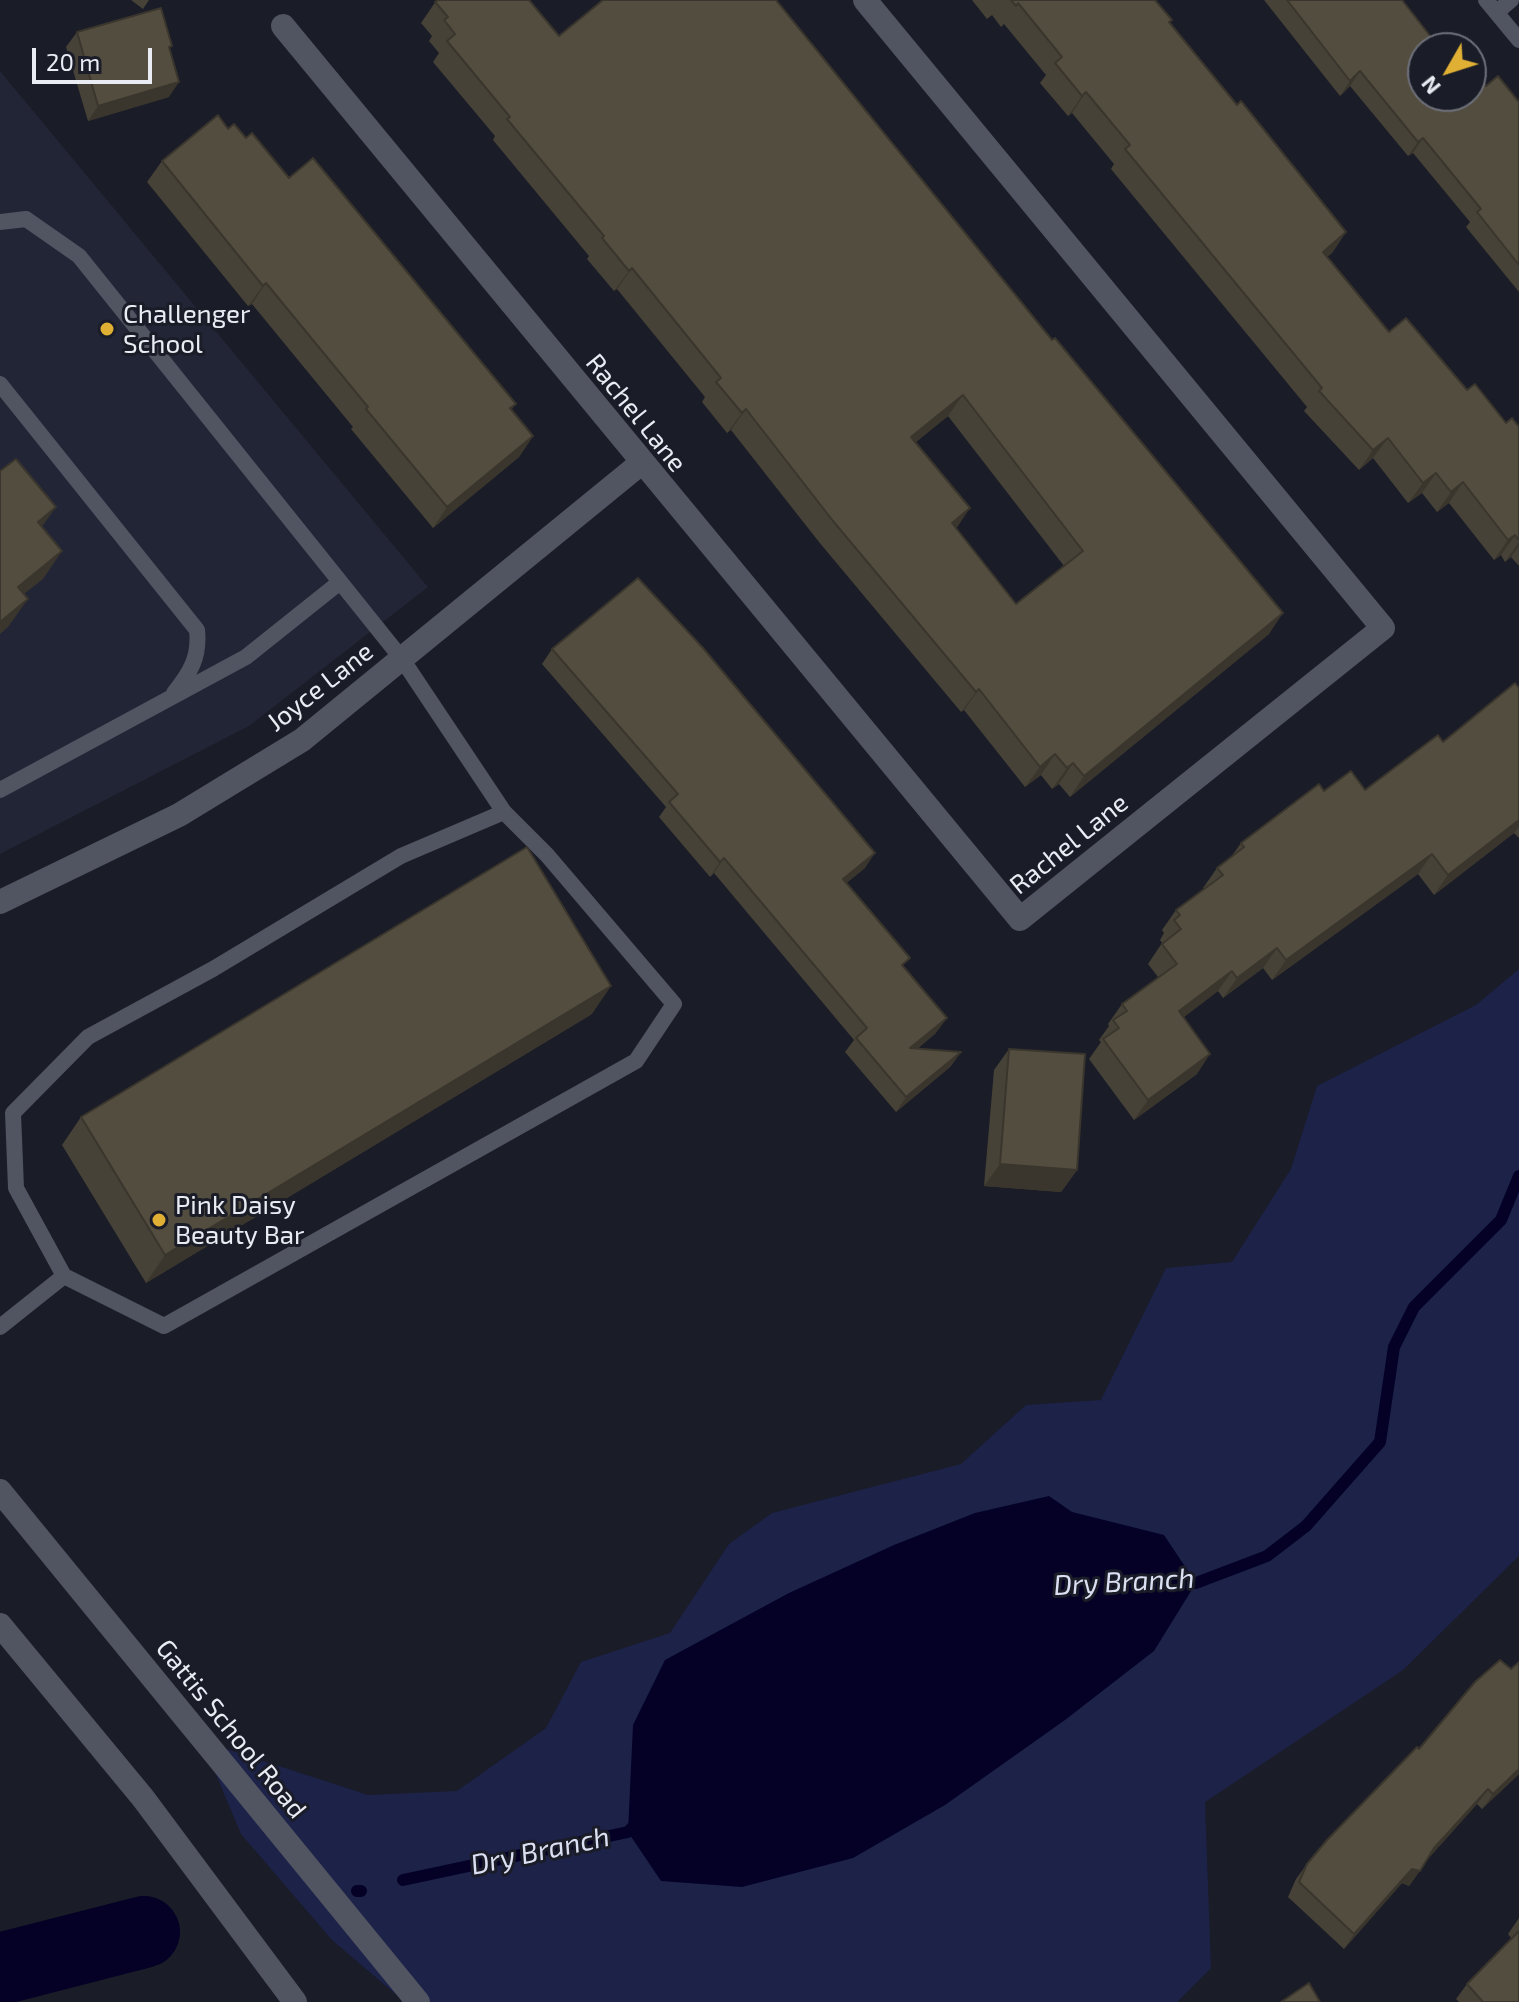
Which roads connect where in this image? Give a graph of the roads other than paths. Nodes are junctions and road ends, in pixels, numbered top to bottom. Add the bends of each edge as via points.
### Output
1 (865, 0) edge
2 (1511, 0) edge
3 (1492, 6) edge
4 (283, 26) dead end
5 (1519, 40) edge
6 (0, 222) edge
7 (0, 384) edge
8 (640, 464) junction
9 (340, 582) junction
10 (402, 659) junction
11 (168, 700) junction
12 (0, 790) edge
13 (504, 812) junction
14 (0, 902) edge
15 (64, 1276) junction
16 (0, 1327) edge
17 (0, 1491) edge
18 (0, 1625) edge
19 (295, 2002) edge
20 (418, 2002) edge

1 - 8 street, Rachel Lane via 1383,628 1020,919
2 - 3 lane
3 - 5 lane
4 - 8 street, Rachel Lane
6 - 9 lane via 26,219 79,256
7 - 11 lane via 197,630 200,650
8 - 10 street, Joyce Lane
9 - 10 lane
9 - 11 lane via 246,657
10 - 13 lane
10 - 14 street, Joyce Lane via 302,740 179,815
11 - 12 lane
13 - 15 lane via 401,856 88,1037 13,1113 16,1188
13 - 15 lane via 674,1004 636,1061 164,1326
15 - 16 lane
17 - 20 street, Gattis School Road
18 - 19 street via 143,1798

